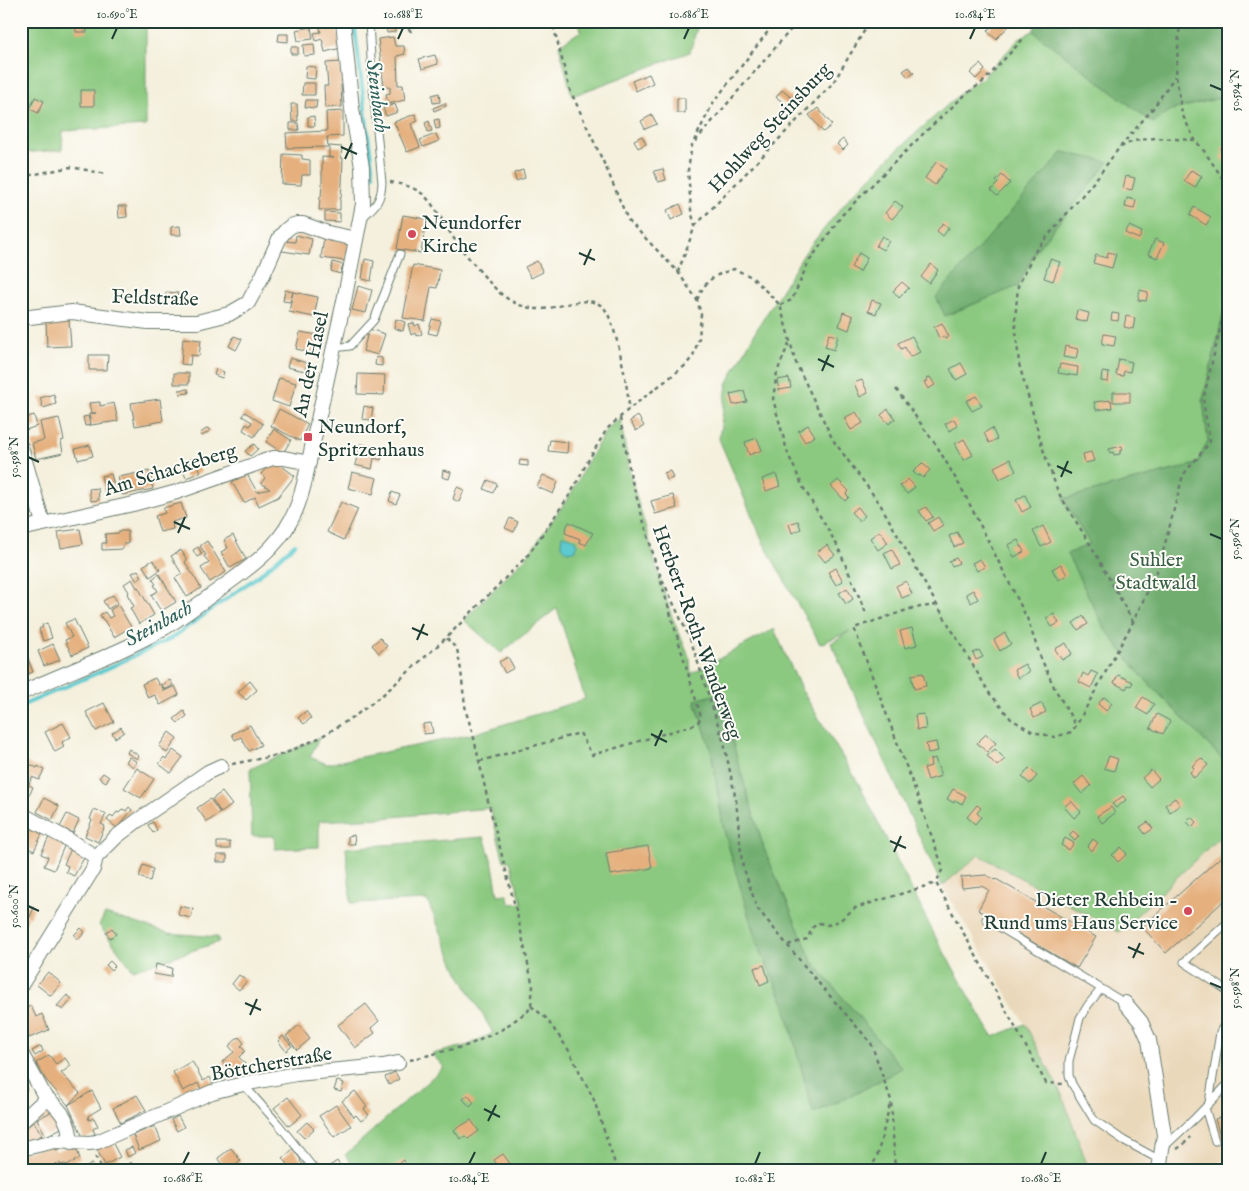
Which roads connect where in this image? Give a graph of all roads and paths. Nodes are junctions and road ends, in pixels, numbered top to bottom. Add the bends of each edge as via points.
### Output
1 (344, 21) edge
2 (419, 21) edge
3 (552, 21) edge
4 (776, 21) edge
5 (798, 21) edge
6 (879, 21) edge
7 (1180, 21) edge
8 (370, 23) edge
9 (1023, 39) dead end
10 (1176, 75) junction
11 (1195, 140) junction
12 (692, 145) junction
13 (1119, 148) junction
14 (106, 174) dead end
15 (21, 177) edge
16 (382, 183) junction
17 (1228, 186) edge
18 (360, 219) junction
19 (695, 226) junction
20 (356, 239) junction
21 (400, 254) dead end
22 (678, 272) junction
23 (1228, 296) edge
24 (697, 300) junction
25 (780, 305) junction
26 (21, 318) edge
27 (790, 341) junction
28 (333, 348) junction
29 (896, 389) dead end
30 (629, 409) junction
31 (620, 418) junction
32 (21, 447) edge
33 (309, 463) junction
34 (43, 523) junction
35 (21, 529) edge
36 (656, 566) junction
37 (937, 605) junction
38 (866, 613) dead end
39 (1132, 622) junction
40 (446, 638) junction
41 (21, 693) edge
42 (1076, 726) junction
43 (480, 761) junction
44 (221, 766) joint
45 (21, 814) edge
46 (96, 857) junction
47 (936, 883) junction
48 (986, 920) dead end
49 (1228, 922) edge
50 (788, 946) junction
51 (21, 986) edge
52 (1101, 989) junction
53 (1228, 991) edge
54 (1125, 1003) joint
55 (531, 1006) junction
56 (1228, 1018) edge
57 (21, 1053) edge
58 (398, 1063) joint
59 (243, 1084) junction
60 (1072, 1084) junction
61 (1227, 1086) edge
62 (47, 1098) junction
63 (891, 1100) junction
64 (1207, 1106) junction
65 (21, 1122) edge
66 (1214, 1141) dead end
67 (71, 1143) junction
68 (21, 1149) edge
69 (1161, 1160) edge
70 (616, 1168) edge
71 (315, 1170) edge
72 (870, 1170) edge
73 (895, 1170) edge

1 - 18 street, An der Hasel via 352,110 362,166
2 - 8 path via 411,31 398,22
3 - 22 path via 570,90 628,220
4 - 12 path via 713,103
5 - 12 path
6 - 19 path, Hohlweg Steinsburg via 866,28 834,83
7 - 10 path
8 - 16 lane
9 - 25 path via 984,81 925,132 842,215 808,263 792,300
10 - 11 path via 1182,114
10 - 13 path
11 - 13 path via 1155,138 1133,141
11 - 17 path
12 - 19 path via 688,170
13 - 39 path via 1036,250 1018,286 1015,320 1019,364 1058,492
14 - 15 path via 71,167
16 - 18 lane via 379,200
16 - 30 path via 406,185 424,196 455,241 507,299 540,310 574,302 594,302 603,307 611,320 618,345
18 - 20 street, An der Hasel
19 - 22 path
20 - 26 street, Feldstraße via 303,224 291,226 280,237 248,303 229,314 197,322 148,322 72,312
20 - 28 street, An der Hasel
21 - 28 lane via 374,320 350,346
22 - 24 path
23 - 39 path via 1204,400 1210,442 1183,476 1159,567
24 - 25 path via 703,286 715,276 734,269 752,277
24 - 30 path via 699,338 693,356
25 - 27 path
27 - 37 path via 796,363 833,440 880,504
27 - 38 path via 777,372 773,399 788,454 837,545
28 - 33 street, An der Hasel
29 - 42 path via 938,448 964,493 1027,618 1054,687
30 - 31 path
31 - 36 path, Herbert-Roth-Wanderweg via 631,478
31 - 40 path via 607,429 571,494 528,555
32 - 34 street
33 - 34 street, Am Schackeberg via 273,458 151,500
33 - 41 street, An der Hasel via 291,522 265,555 250,567 138,642
34 - 35 street, Am Schackeberg
36 - 43 path via 701,717 697,724 592,755 580,733
36 - 50 path, Herbert-Roth-Wanderweg via 691,641 724,743 736,800 742,863 757,908
37 - 42 path via 990,694 1010,719 1033,732 1055,737 1071,732
37 - 47 path via 913,608 854,628 943,868
39 - 42 path
40 - 43 path via 457,649 466,712
40 - 44 path via 355,716 319,738 284,754
43 - 55 path via 533,987
44 - 46 street via 137,821
45 - 46 street
46 - 51 street via 93,870
47 - 50 path via 855,908 828,925 819,923 813,927 808,939
47 - 60 path via 1046,1084
48 - 52 lane
49 - 53 lane via 1184,962
50 - 63 path, Herbert-Roth-Wanderweg via 871,1043
52 - 54 lane
52 - 60 lane via 1078,1024 1069,1061
54 - 69 street via 1141,1022 1149,1040 1164,1135
55 - 58 path via 501,1030 469,1045
55 - 70 path via 546,1018 568,1050 594,1100
56 - 64 lane via 1220,1032
57 - 62 street
58 - 59 street, Böttcherstraße via 296,1074
59 - 67 street, Böttcherstraße via 212,1092 98,1142
59 - 71 lane
60 - 69 lane via 1094,1120
61 - 64 lane
62 - 65 street
62 - 67 street via 65,1118
63 - 72 path via 877,1157
63 - 73 path, Herbert-Roth-Wanderweg
64 - 66 lane
64 - 69 lane
67 - 68 street, Böttcherstraße via 55,1141

